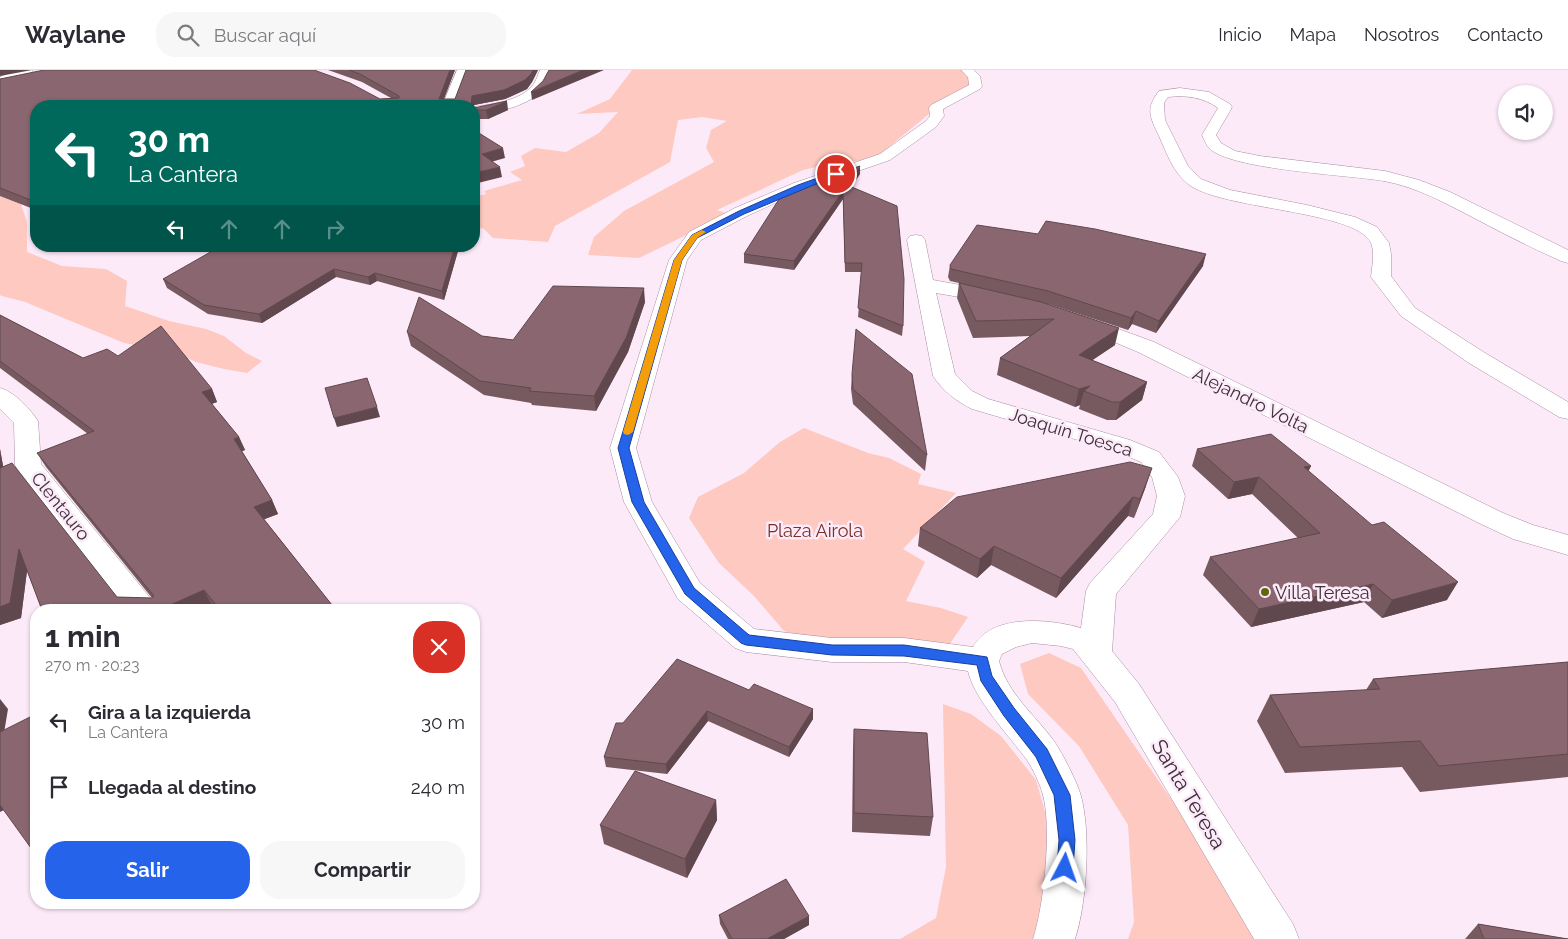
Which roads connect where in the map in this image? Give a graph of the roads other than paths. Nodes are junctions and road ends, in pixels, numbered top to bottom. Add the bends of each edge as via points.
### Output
1 (27, 70) edge
2 (463, 70) edge
3 (546, 70) edge
4 (967, 70) edge
5 (43, 73) edge
6 (0, 82) edge
7 (450, 100) edge
8 (480, 110) edge
9 (916, 240) dead end
10 (1568, 257) edge
11 (924, 286) junction
12 (1014, 301) edge
13 (1064, 316) edge
14 (0, 395) edge
15 (1568, 412) edge
16 (1568, 545) edge
17 (139, 604) edge
18 (1095, 653) junction
19 (982, 661) junction
20 (1054, 939) edge
21 (1278, 939) edge

1 - 6 street
2 - 7 street
3 - 8 street via 539,86 528,94 512,102
4 - 19 street via 974,76 976,86 936,108 937,116 931,124 885,157 800,186 695,236 678,260 624,448 638,502 689,591 746,640 832,650 904,650
5 - 6 street
9 - 11 street, Joaquín Toesca
10 - 15 street via 1413,183 1385,176 1260,161 1230,154 1215,146 1209,136 1225,108 1217,100 1201,94 1164,94 1157,103 1158,120 1177,160 1195,182 1226,194 1349,221 1371,231 1380,243 1381,277 1408,312
11 - 12 street
11 - 18 street, Joaquín Toesca via 944,376 964,396 999,411 1034,418 1121,445 1150,458 1165,477 1171,496 1166,517 1101,591
13 - 16 street, Alejandro Volta via 1146,347 1493,520
14 - 17 street, Clentauro via 26,421 28,465
18 - 19 street, Santa Teresa via 1084,641 1061,634 1032,631 1007,637 990,646
18 - 21 street, Santa Teresa via 1127,693
19 - 20 street via 986,677 1042,753 1062,795 1067,840

